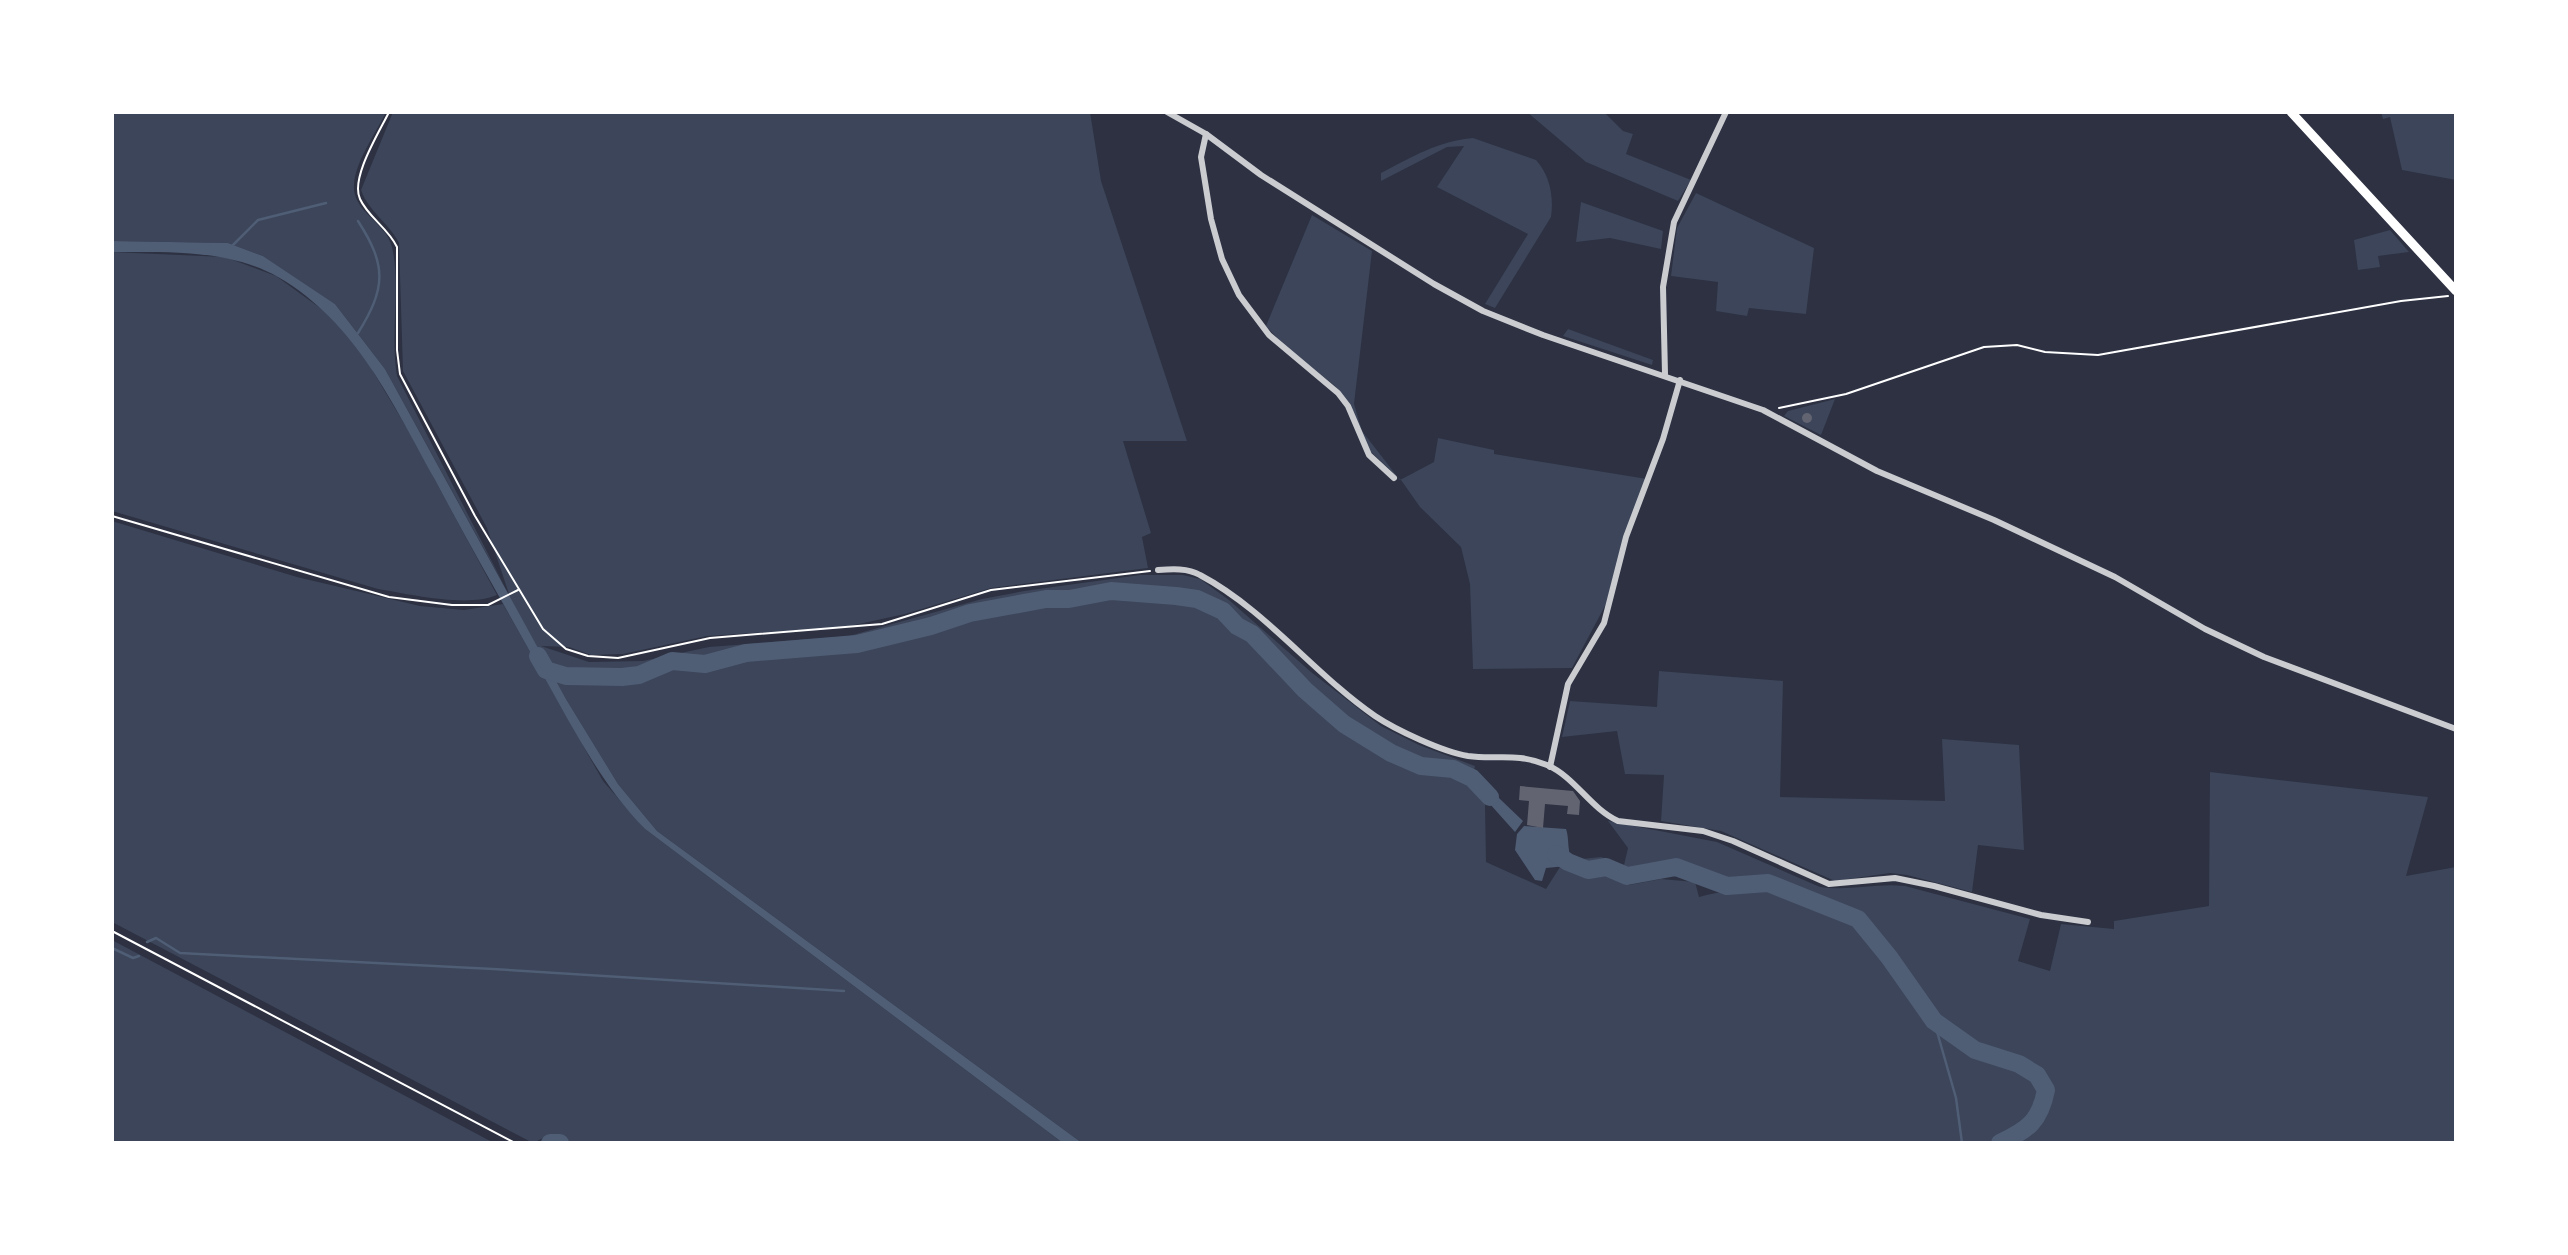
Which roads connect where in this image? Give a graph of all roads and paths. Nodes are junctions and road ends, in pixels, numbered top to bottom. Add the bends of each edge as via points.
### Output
1 (389, 112) edge
2 (1167, 112) edge
3 (1726, 112) edge
4 (2291, 112) edge
5 (1182, 116) edge
6 (1206, 134) junction
7 (2456, 293) edge
8 (1665, 374) junction
9 (1680, 380) junction
10 (1763, 410) junction
11 (1394, 478) dead end
12 (112, 516) edge
13 (1158, 569) joint
14 (519, 589) junction
15 (2456, 729) edge
16 (1550, 766) junction
17 (2088, 922) dead end
18 (112, 930) edge
19 (515, 1143) edge

1 - 14 path via 358,180 359,199 390,232 397,247 400,374
2 - 5 street
3 - 8 street via 1674,222 1663,286
4 - 7 main road
5 - 6 street
6 - 8 street via 1261,175 1483,311
6 - 11 street via 1201,157 1212,219 1222,259 1239,295 1269,335 1338,393 1369,456
7 - 10 path via 2098,355 2045,352 2017,345 1984,347 1846,394
8 - 9 street
9 - 10 street
9 - 16 street via 1626,537 1604,624 1568,684
10 - 15 street via 1877,471 2115,577 2264,657
12 - 14 path via 389,597 488,605
13 - 14 path via 991,590 882,624 710,638 618,657 588,656 554,641
13 - 16 street via 1199,574 1377,717 1469,756 1512,755
16 - 17 street via 1605,815 1618,821 1703,831 1829,884 1895,878 2040,915
18 - 19 path

